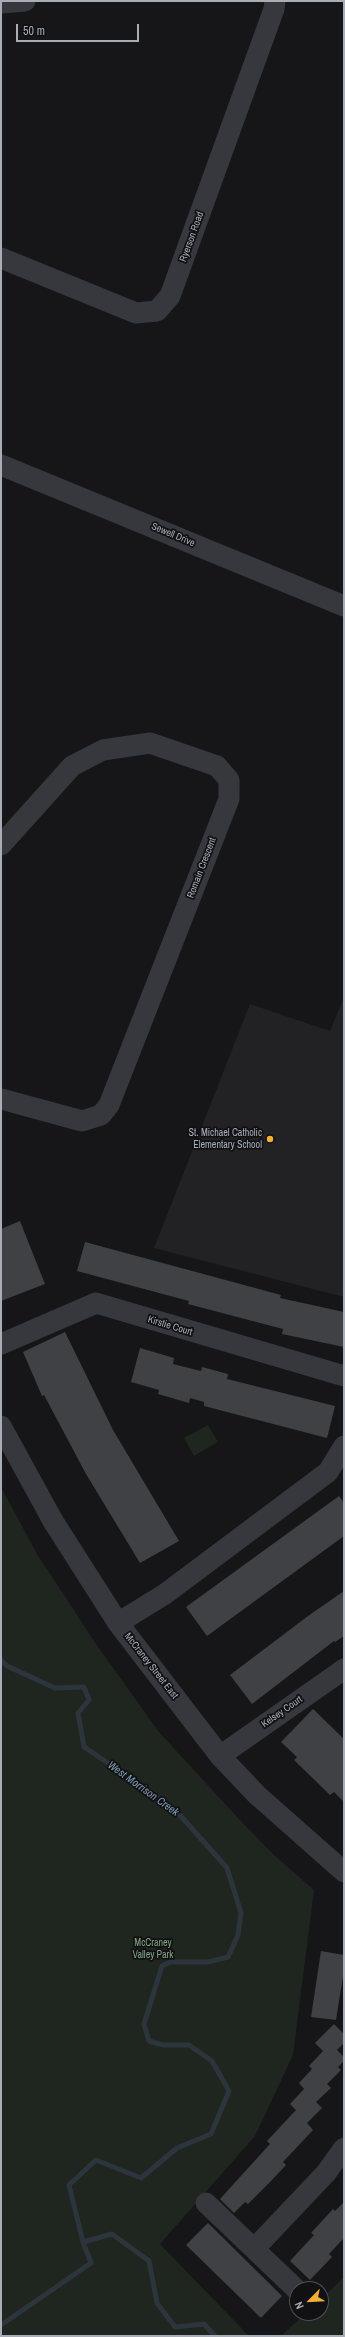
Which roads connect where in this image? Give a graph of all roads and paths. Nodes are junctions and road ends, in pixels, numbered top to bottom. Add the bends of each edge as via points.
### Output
1 (25, 1) edge
2 (275, 1) edge
3 (1, 3) edge
4 (1, 258) edge
5 (1, 465) edge
6 (344, 606) edge
7 (1, 845) edge
8 (1, 1099) edge
9 (1, 1344) edge
10 (344, 1376) edge
11 (1, 1426) edge
12 (344, 1446) edge
13 (118, 1624) junction
14 (344, 1669) edge
15 (220, 1756) junction
16 (344, 1872) edge
17 (344, 2148) edge
18 (206, 2203) dead end
19 (255, 2248) junction
20 (289, 2282) edge

1 - 3 street
2 - 4 street, Ryerson Road via 170,296 157,311 136,313
5 - 6 street, Sewell Drive
7 - 8 street, Romain Crescent via 72,766 103,750 150,743 217,766 229,780 229,799 110,1105 101,1115 82,1121
9 - 10 street, Kirstie Court via 96,1303
11 - 13 street, McCraney Street East via 53,1521
12 - 13 street via 328,1472 165,1594
13 - 15 street, McCraney Street East
14 - 15 street, Kelsey Court
15 - 16 street, McCraney Street East via 257,1795
17 - 19 street via 326,2173
18 - 19 street
19 - 20 street

